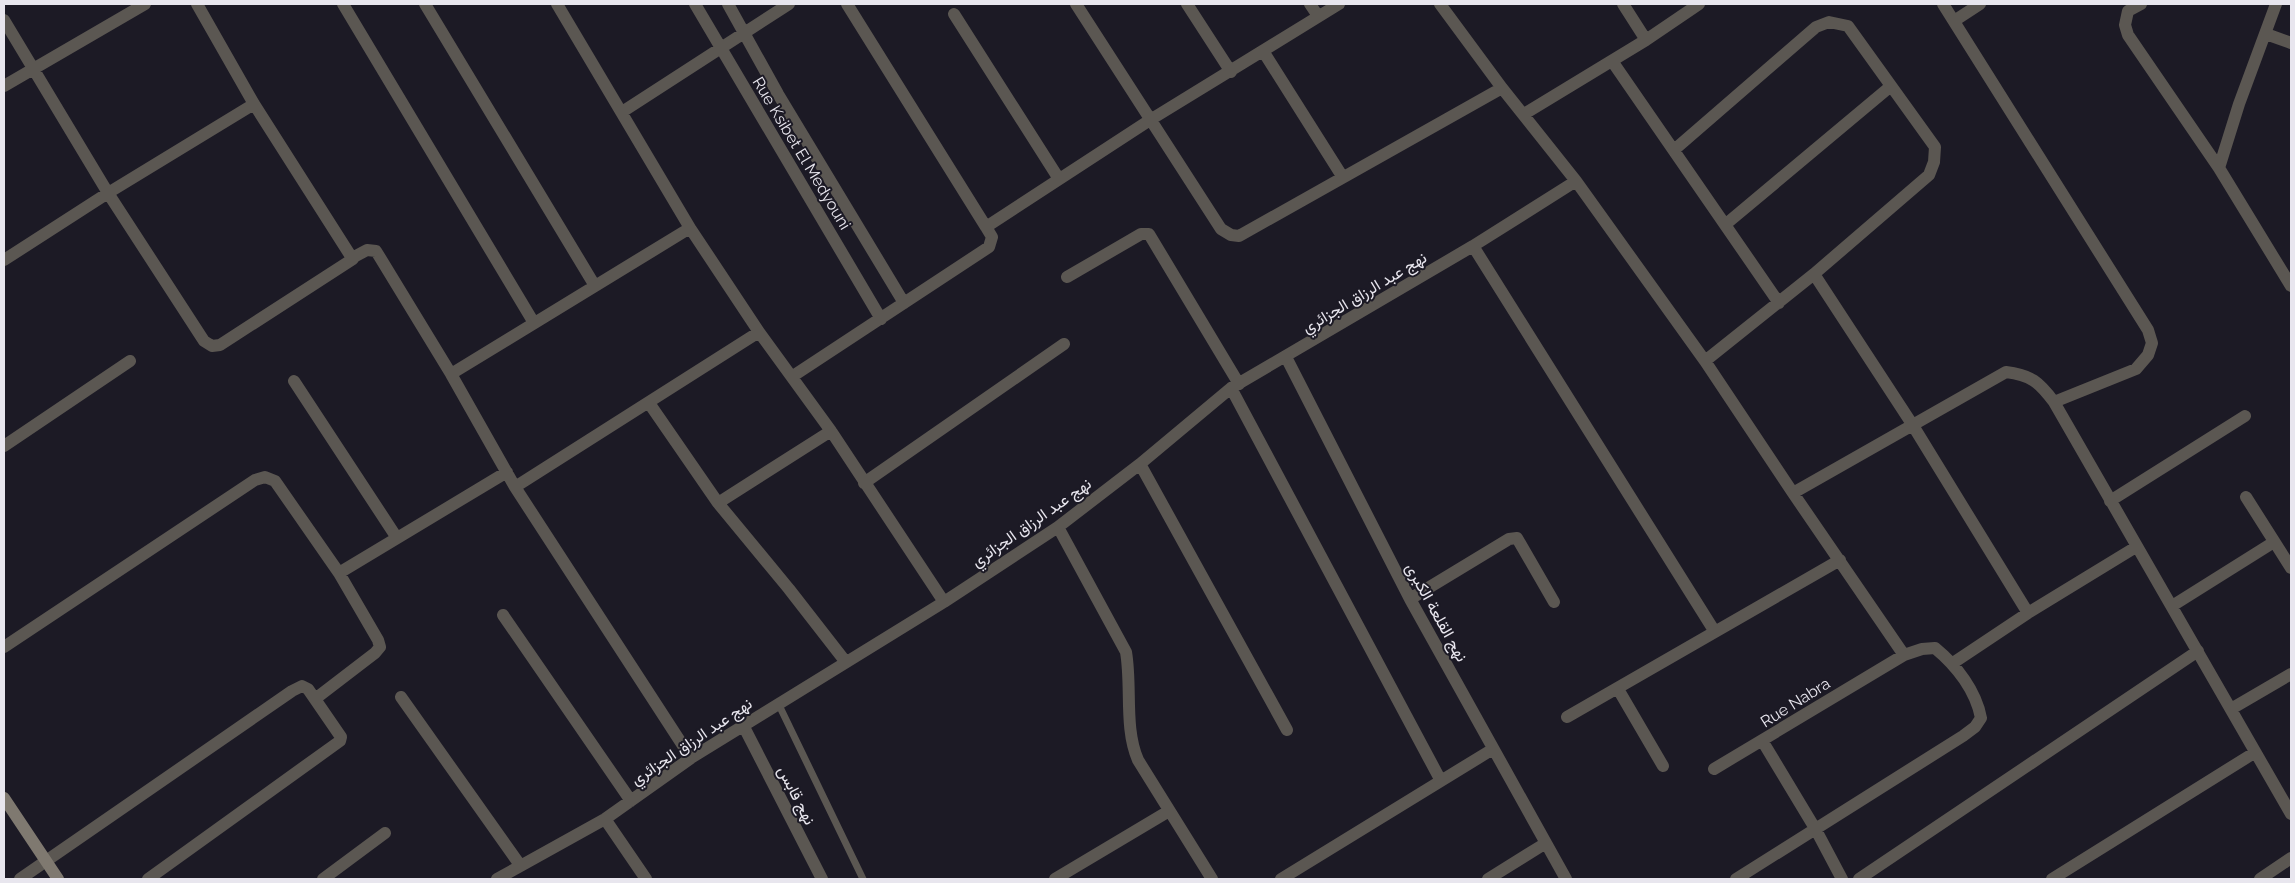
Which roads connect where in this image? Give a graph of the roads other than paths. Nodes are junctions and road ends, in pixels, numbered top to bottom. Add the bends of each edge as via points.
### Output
1 (145, 4) edge
2 (197, 4) edge
3 (344, 4) edge
4 (425, 4) edge
5 (557, 4) edge
6 (695, 4) edge
7 (728, 4) edge
8 (789, 4) edge
9 (847, 4) edge
10 (1076, 4) edge
11 (1187, 4) edge
12 (1310, 4) edge
13 (1339, 4) edge
14 (1440, 4) edge
15 (1623, 4) edge
16 (1699, 4) edge
17 (1943, 4) edge
18 (1980, 4) edge
19 (2141, 4) edge
20 (2276, 4) edge
21 (954, 14) dead end
22 (1318, 16) junction
23 (4, 20) edge
24 (1954, 21) junction
25 (745, 34) junction
26 (2266, 34) junction
27 (1646, 40) junction
28 (2291, 42) edge
29 (721, 48) junction
30 (1263, 51) junction
31 (1612, 61) junction
32 (33, 70) junction
33 (1231, 72) junction
34 (4, 86) edge
35 (1891, 86) junction
36 (1502, 88) junction
37 (254, 104) junction
38 (622, 112) junction
39 (1524, 114) junction
40 (1150, 120) junction
41 (1674, 150) junction
42 (2219, 168) junction
43 (1342, 176) junction
44 (1059, 179) junction
45 (1576, 181) junction
46 (108, 192) junction
47 (1726, 224) junction
48 (986, 227) junction
49 (690, 228) junction
50 (1473, 246) junction
51 (353, 258) junction
52 (4, 260) edge
53 (1814, 274) junction
54 (1067, 277) dead end
55 (595, 286) junction
56 (2291, 286) edge
57 (904, 303) junction
58 (1779, 303) junction
59 (882, 319) junction
60 (534, 323) junction
61 (759, 332) junction
62 (1064, 344) dead end
63 (1286, 358) junction
64 (130, 361) dead end
65 (1705, 361) junction
66 (451, 374) junction
67 (792, 376) junction
68 (294, 382) dead end
69 (1236, 386) junction
70 (2054, 402) junction
71 (649, 403) junction
72 (2245, 416) dead end
73 (1912, 424) junction
74 (831, 431) junction
75 (4, 446) edge
76 (1140, 464) junction
77 (507, 472) junction
78 (864, 482) junction
79 (516, 487) junction
80 (1793, 493) junction
81 (2246, 497) dead end
82 (2110, 501) junction
83 (718, 503) junction
84 (1058, 526) junction
85 (397, 538) junction
86 (2274, 542) junction
87 (2136, 547) junction
88 (1840, 560) junction
89 (2291, 568) edge
90 (339, 572) junction
91 (1410, 599) junction
92 (944, 602) junction
93 (1554, 602) dead end
94 (2172, 606) junction
95 (2028, 613) junction
96 (503, 616) dead end
97 (1715, 632) junction
98 (4, 647) edge
99 (2198, 651) junction
100 (1904, 655) junction
101 (845, 662) junction
102 (1953, 663) junction
103 (2291, 674) edge
104 (1618, 689) junction
105 (401, 697) dead end
106 (315, 699) junction
107 (778, 703) junction
108 (2231, 708) junction
109 (1567, 717) dead end
110 (743, 725) junction
111 (1287, 730) dead end
112 (1763, 742) junction
113 (1493, 749) junction
114 (2254, 753) junction
115 (692, 758) junction
116 (1663, 766) dead end
117 (1714, 769) dead end
118 (1441, 781) junction
119 (4, 798) edge
120 (631, 801) junction
121 (1169, 811) junction
122 (2291, 814) edge
123 (604, 819) junction
124 (1816, 830) junction
125 (385, 833) dead end
126 (1546, 843) junction
127 (2291, 858) edge
128 (46, 861) junction
129 (520, 865) junction
130 (1061, 878) edge
131 (20, 879) edge
132 (58, 879) edge
133 (148, 879) edge
134 (323, 879) edge
135 (497, 879) edge
136 (646, 879) edge
137 (822, 879) edge
138 (863, 879) edge
139 (1212, 879) edge
140 (1281, 879) edge
141 (1488, 879) edge
142 (1566, 879) edge
143 (1736, 879) edge
144 (1842, 879) edge
145 (1859, 879) edge
146 (2052, 879) edge
147 (2260, 879) edge

1 - 32 street
2 - 37 street
3 - 60 street
4 - 55 street
5 - 38 street
6 - 29 street, Rue Ksibet El Medyouni
7 - 25 street, Rue Ksibet El Medyouni
8 - 25 street
9 - 48 street
10 - 40 street
11 - 33 street
12 - 22 street
13 - 22 street
14 - 36 street
15 - 27 street
16 - 27 street
17 - 24 street
18 - 24 street
19 - 42 street via 2128,11 2125,26 2128,35
20 - 26 street
21 - 44 street
22 - 30 street
23 - 32 street
24 - 70 street via 2148,330 2152,343 2148,355 2136,369
25 - 29 street
25 - 57 street, Rue Ksibet El Medyouni
26 - 28 street
26 - 42 street
27 - 31 street
29 - 38 street
29 - 59 street, Rue Ksibet El Medyouni
30 - 33 street
30 - 43 street
31 - 39 street
31 - 41 street
32 - 34 street
32 - 46 street
33 - 40 street
35 - 41 street via 1848,26 1829,22 1816,27
35 - 47 street
35 - 53 street via 1935,147 1929,175
36 - 39 street
36 - 43 street
37 - 46 street
37 - 51 street
38 - 49 street
39 - 45 street
40 - 43 street via 1221,229 1235,236
40 - 44 street
41 - 47 street
42 - 56 street
44 - 48 street
45 - 50 street, نهج عبد الرزاق الجزائري
45 - 65 street
46 - 51 street via 204,341 212,346 220,345
46 - 52 street
47 - 58 street
48 - 57 street via 992,237 989,246
49 - 55 street
49 - 61 street
50 - 63 street, نهج عبد الرزاق الجزائري
50 - 97 street
51 - 66 street via 367,250 376,252
53 - 58 street
53 - 73 street
54 - 69 street via 1141,234 1149,234
55 - 60 street
57 - 59 street
58 - 65 street
59 - 67 street
60 - 66 street
61 - 67 street
61 - 71 street
62 - 78 street
63 - 69 street, نهج عبد الرزاق الجزائري
63 - 91 street, نهج القلعة الكبرى
64 - 75 street
65 - 80 street
66 - 77 street
67 - 74 street
68 - 85 street
69 - 76 street, نهج عبد الرزاق الجزائري
69 - 118 street
70 - 73 street via 2036,380 2006,372
70 - 82 street
71 - 79 street
71 - 83 street
72 - 82 street
73 - 80 street
73 - 95 street
74 - 78 street
74 - 83 street
76 - 84 street, نهج عبد الرزاق الجزائري
76 - 111 street
77 - 79 street
77 - 85 street
78 - 92 street
79 - 115 street
80 - 88 street
81 - 86 street
82 - 87 street
83 - 101 street
84 - 92 street, نهج عبد الرزاق الجزائري
84 - 121 street via 1126,652 1134,749
85 - 90 street
86 - 89 street
86 - 94 street
87 - 94 street
87 - 95 street
88 - 97 street
88 - 100 street
90 - 98 street via 275,481 265,477 255,480
90 - 106 street via 380,647
91 - 93 street via 1509,539 1517,538
91 - 113 street, نهج القلعة الكبرى
92 - 101 street, نهج عبد الرزاق الجزائري
94 - 99 street
95 - 102 street
96 - 120 street
97 - 104 street
99 - 108 street
99 - 145 street
100 - 102 street, Rue Nabra via 1936,648
100 - 112 street, Rue Nabra
101 - 107 street, نهج عبد الرزاق الجزائري
102 - 124 street via 1978,704 1981,718 1975,726
103 - 108 street
104 - 109 street
104 - 116 street
105 - 129 street
106 - 128 street via 302,686 292,691
106 - 133 street via 340,737 338,743
107 - 110 street, نهج عبد الرزاق الجزائري
107 - 138 lane
108 - 114 street
110 - 115 street, نهج عبد الرزاق الجزائري
110 - 137 street, نهج قابس
112 - 117 street
112 - 124 street, Rue Nabra
113 - 118 street
113 - 126 street, نهج القلعة الكبرى
114 - 122 street
114 - 146 street
115 - 120 street, نهج عبد الرزاق الجزائري
118 - 140 street
119 - 128 main road
120 - 123 street, نهج عبد الرزاق الجزائري
121 - 130 street
121 - 139 street
123 - 129 street, نهج عبد الرزاق الجزائري
123 - 136 street
124 - 143 street
124 - 144 street, Rue Nabra
125 - 134 street
126 - 141 street
126 - 142 street, نهج القلعة الكبرى
127 - 147 street
128 - 131 street
128 - 132 main road
129 - 135 street, نهج عبد الرزاق الجزائري

